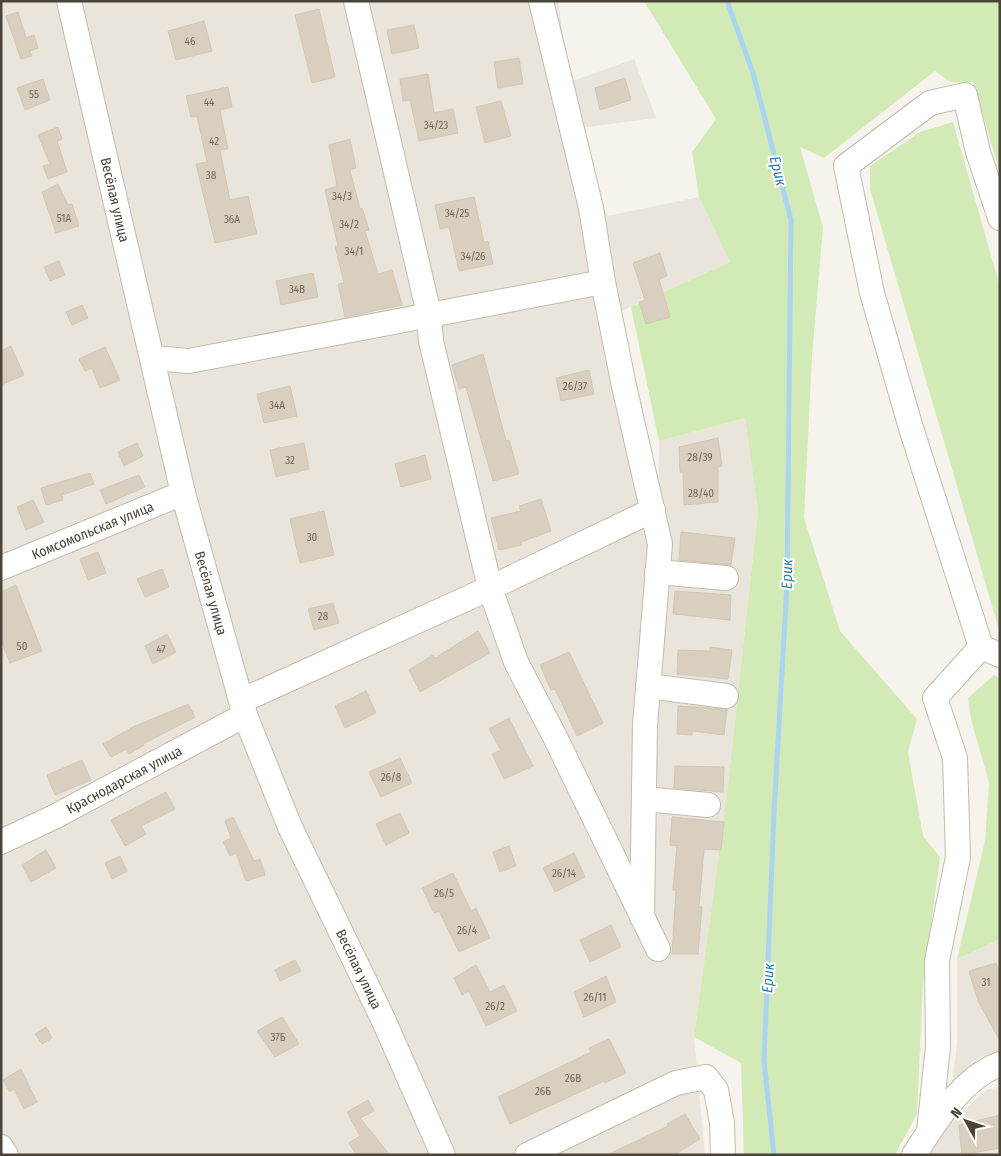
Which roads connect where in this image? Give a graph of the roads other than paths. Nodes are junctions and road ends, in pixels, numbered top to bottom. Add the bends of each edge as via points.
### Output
1 (69, 1) edge
2 (356, 1) edge
3 (542, 1) edge
4 (1000, 218) edge
5 (603, 282) junction
6 (429, 314) junction
7 (152, 358) junction
8 (183, 493) junction
9 (653, 510) junction
10 (1, 568) edge
11 (657, 572) junction
12 (726, 578) dead end
13 (490, 588) junction
14 (990, 651) edge
15 (648, 686) junction
16 (726, 696) dead end
17 (243, 708) junction
18 (644, 799) junction
19 (708, 805) dead end
20 (1, 842) edge
21 (642, 917) junction
22 (658, 949) dead end
23 (1000, 1064) edge
24 (929, 1131) junction
25 (1, 1147) edge
26 (6, 1155) edge
27 (442, 1155) edge
28 (526, 1155) edge
29 (723, 1155) edge
30 (914, 1155) edge

1 - 7 street, Весёлая улица
2 - 6 street
3 - 5 street via 592,208
4 - 14 street via 978,152 965,95 930,103 846,166 872,292 911,428
5 - 6 street
5 - 9 street
6 - 7 street via 189,361
6 - 13 street via 431,341
7 - 8 street, Весёлая улица
8 - 10 street, Комсомольская улица
8 - 17 street, Весёлая улица
9 - 11 street via 660,544
9 - 13 street, Краснодарская улица
11 - 12 street
11 - 15 street
13 - 17 street, Краснодарская улица
13 - 21 street via 516,662
14 - 24 street via 935,698 955,758 958,857 937,961 938,1047
15 - 16 street
15 - 18 street
17 - 20 street, Краснодарская улица via 54,817
17 - 27 street, Весёлая улица via 290,827 383,1019
18 - 19 street
18 - 21 street
21 - 22 street
23 - 24 street via 986,1069 957,1096
24 - 30 street
25 - 26 street
28 - 29 street via 676,1083 706,1077 716,1090 722,1122

